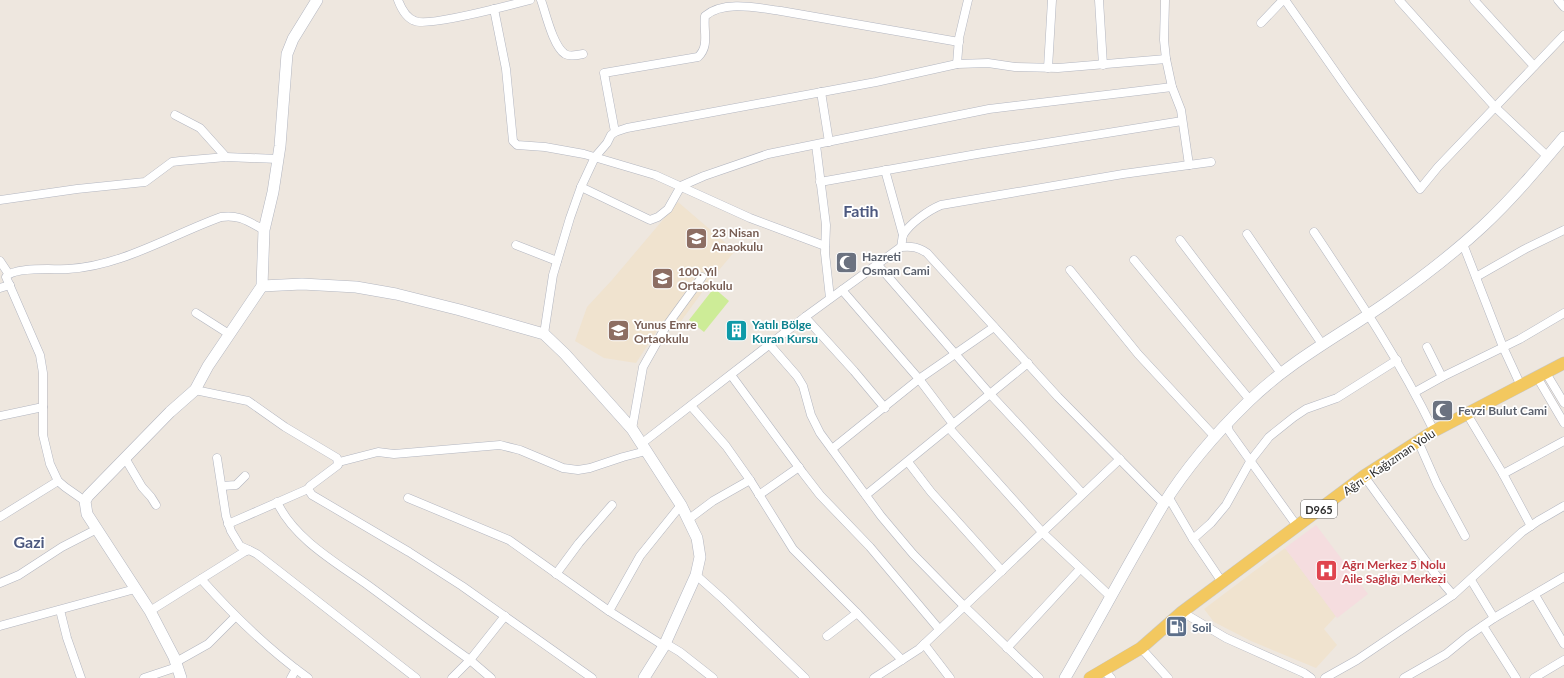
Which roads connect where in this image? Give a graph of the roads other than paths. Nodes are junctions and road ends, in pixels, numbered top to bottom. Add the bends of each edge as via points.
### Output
1 (317, 0) edge
2 (398, 0) edge
3 (530, 0) edge
4 (541, 0) edge
5 (968, 0) edge
6 (1052, 0) edge
7 (1099, 0) edge
8 (1166, 0) edge
9 (1284, 0) edge
10 (1399, 0) edge
11 (1474, 0) edge
12 (1558, 0) edge
13 (1564, 7) edge
14 (494, 9) junction
15 (1261, 23) dead end
16 (1564, 35) edge
17 (959, 42) junction
18 (583, 54) dead end
19 (1166, 59) junction
20 (957, 64) junction
21 (1103, 65) junction
22 (1534, 66) junction
23 (1048, 68) junction
24 (1172, 87) junction
25 (821, 92) junction
26 (1495, 106) junction
27 (175, 115) dead end
28 (1182, 121) junction
29 (615, 132) junction
30 (1564, 137) edge
31 (829, 142) junction
32 (816, 145) junction
33 (226, 157) junction
34 (595, 157) junction
35 (1548, 157) junction
36 (278, 159) junction
37 (1210, 162) dead end
38 (1189, 165) junction
39 (885, 170) junction
40 (820, 182) junction
41 (681, 186) junction
42 (581, 187) junction
43 (0, 200) edge
44 (264, 230) junction
45 (1564, 230) edge
46 (1314, 232) dead end
47 (1247, 234) dead end
48 (903, 235) junction
49 (1180, 240) dead end
50 (1463, 244) junction
51 (516, 245) dead end
52 (825, 246) junction
53 (901, 247) junction
54 (557, 260) junction
55 (1134, 260) dead end
56 (0, 261) edge
57 (878, 265) junction
58 (1070, 270) dead end
59 (8, 273) junction
60 (702, 277) dead end
61 (1476, 277) junction
62 (10, 285) junction
63 (262, 286) junction
64 (0, 288) edge
65 (842, 290) junction
66 (830, 298) junction
67 (196, 313) dead end
68 (1564, 313) edge
69 (1369, 314) junction
70 (805, 317) junction
71 (994, 327) junction
72 (229, 334) junction
73 (544, 334) junction
74 (1322, 344) junction
75 (770, 345) junction
76 (1427, 347) dead end
77 (1503, 347) junction
78 (955, 354) junction
79 (1397, 360) junction
80 (1028, 363) junction
81 (1564, 363) edge
82 (1281, 374) junction
83 (731, 375) junction
84 (1541, 375) junction
85 (1442, 377) junction
86 (920, 379) junction
87 (1521, 386) junction
88 (195, 390) junction
89 (1415, 392) junction
90 (990, 394) junction
91 (1250, 400) junction
92 (1564, 403) edge
93 (691, 406) junction
94 (43, 407) junction
95 (885, 408) junction
96 (1467, 414) junction
97 (0, 416) edge
98 (1564, 423) edge
99 (1227, 424) junction
100 (951, 426) junction
101 (632, 429) junction
102 (1434, 431) junction
103 (1215, 437) junction
104 (1564, 440) edge
105 (1418, 441) junction
106 (643, 448) junction
107 (832, 449) junction
108 (125, 458) junction
109 (217, 458) dead end
110 (1120, 459) junction
111 (1251, 460) junction
112 (339, 462) junction
113 (908, 462) junction
114 (798, 467) junction
115 (1503, 474) junction
116 (245, 476) dead end
117 (1364, 476) junction
118 (750, 480) junction
119 (58, 481) junction
120 (222, 486) junction
121 (308, 489) junction
122 (1082, 493) junction
123 (866, 495) junction
124 (759, 496) junction
125 (408, 498) dead end
126 (86, 501) junction
127 (1166, 501) junction
128 (277, 502) junction
129 (156, 505) dead end
130 (612, 505) dead end
131 (682, 505) junction
132 (1564, 506) edge
133 (0, 517) edge
134 (689, 519) junction
135 (228, 524) junction
136 (1297, 526) junction
137 (1531, 526) junction
138 (97, 529) junction
139 (1043, 533) junction
140 (1465, 536) dead end
141 (1193, 539) junction
142 (249, 550) junction
143 (1080, 569) junction
144 (1002, 571) junction
145 (556, 574) junction
146 (696, 575) junction
147 (1564, 577) edge
148 (201, 579) junction
149 (1471, 580) junction
150 (1222, 582) junction
151 (0, 583) edge
152 (135, 590) junction
153 (1453, 595) junction
154 (1535, 595) junction
155 (1111, 597) junction
156 (964, 606) junction
157 (60, 610) junction
158 (150, 612) junction
159 (609, 612) junction
160 (1182, 612) junction
161 (857, 613) junction
162 (505, 616) junction
163 (235, 617) junction
164 (1494, 618) junction
165 (0, 626) edge
166 (1483, 626) junction
167 (939, 629) junction
168 (827, 636) dead end
169 (924, 644) junction
170 (1564, 644) edge
171 (665, 645) junction
172 (1007, 648) junction
173 (1142, 648) junction
174 (470, 660) junction
175 (902, 660) junction
176 (1564, 660) edge
177 (177, 664) junction
178 (296, 669) junction
179 (1106, 675) edge
180 (81, 678) edge
181 (144, 678) edge
182 (181, 678) edge
183 (291, 678) edge
184 (308, 678) edge
185 (416, 678) edge
186 (452, 678) edge
187 (491, 678) edge
188 (592, 678) edge
189 (644, 678) edge
190 (713, 678) edge
191 (805, 678) edge
192 (874, 678) edge
193 (950, 678) edge
194 (1039, 678) edge
195 (1065, 678) edge
196 (1090, 678) edge
197 (1168, 678) edge
198 (1311, 678) edge
199 (1325, 678) edge
200 (1404, 678) edge
201 (1516, 678) edge
202 (1534, 678) edge

1 - 36 street via 293,39 287,54
2 - 14 street via 410,19 417,22
3 - 14 street
4 - 18 street via 558,47 570,56
5 - 17 street
6 - 23 street
7 - 21 street
8 - 19 street
9 - 15 street
9 - 26 street via 1420,189
10 - 26 street
11 - 22 street
12 - 13 street
14 - 34 street via 506,69 513,141 517,145 565,150
16 - 22 street
17 - 20 street
17 - 29 street via 781,11 726,7 716,9 705,16 705,47 698,57 604,73
19 - 21 street
19 - 24 street
20 - 23 street via 988,63
20 - 25 street
21 - 23 street
22 - 26 street
24 - 28 street
24 - 31 street via 989,109
25 - 29 street
25 - 31 street
26 - 35 street
27 - 33 street via 200,128
28 - 38 street
28 - 39 street
29 - 34 street
30 - 35 street
31 - 32 street
32 - 40 street
32 - 41 street via 768,154
33 - 36 street
33 - 43 street via 172,162 145,182
34 - 41 street via 655,175
34 - 42 street
35 - 50 street
36 - 44 street
37 - 38 street
38 - 48 street via 941,205 916,220
39 - 40 street
39 - 48 street
40 - 52 street via 826,225
41 - 42 street via 668,209 650,220
41 - 52 street via 750,218
42 - 54 street
44 - 59 street via 245,220 231,216 221,217 150,247 105,262 68,270
44 - 63 street
45 - 61 street
46 - 69 street
47 - 74 street
48 - 53 street
49 - 82 street
50 - 61 street
50 - 69 street
51 - 54 street
52 - 66 street
53 - 57 street
53 - 71 street via 916,247 927,253
54 - 73 street
55 - 91 street
56 - 59 street
57 - 65 street
57 - 78 street
58 - 103 street via 1138,354
59 - 62 street via 6,276
60 - 101 street via 665,328 643,367
61 - 77 street
62 - 64 street
62 - 94 street via 40,355
63 - 72 street
63 - 73 street via 302,284 383,292 460,310
65 - 66 street
65 - 86 street
66 - 70 street
67 - 72 street
68 - 77 street
69 - 74 street
69 - 79 street
70 - 75 street
70 - 95 street
71 - 78 street
71 - 80 street
72 - 88 street
73 - 101 street via 582,371
74 - 82 street
75 - 83 street
75 - 107 street via 800,381 811,415
76 - 85 street
77 - 85 street
77 - 87 street
78 - 86 street
78 - 90 street
79 - 89 street
79 - 111 street via 1337,398 1294,417 1269,438
80 - 90 street
80 - 110 street
81 - 84 main road, Ağrı - Kağızman Yolu / D965
82 - 91 street
83 - 93 street
83 - 114 street
84 - 87 main road, Ağrı - Kağızman Yolu / D965
84 - 92 street
84 - 98 street
85 - 89 street
86 - 95 street
86 - 100 street
87 - 96 main road, Ağrı - Kağızman Yolu / D965
88 - 108 street
88 - 112 street via 248,401 337,458
89 - 102 street
90 - 100 street
90 - 122 street
91 - 99 street
93 - 106 street
93 - 118 street via 726,446
94 - 97 street
94 - 119 street via 43,435 50,464
95 - 107 street
96 - 102 main road, Ağrı - Kağızman Yolu / D965
96 - 115 street
99 - 103 street
99 - 111 street via 1229,431
100 - 113 street
100 - 139 street
101 - 106 street
102 - 105 main road, Ağrı - Kağızman Yolu / D965
103 - 127 street
104 - 115 street
105 - 117 main road, Ağrı - Kağızman Yolu / D965
105 - 140 street via 1437,484
106 - 112 street via 607,463 578,470 562,468 520,450 500,445 394,454 378,452
106 - 131 street
107 - 123 street
108 - 126 street
108 - 129 street
109 - 120 street
110 - 122 street
110 - 127 street
111 - 136 street
111 - 141 street via 1226,505
112 - 121 street
113 - 123 street
113 - 144 street via 931,492
114 - 124 street
114 - 167 street
115 - 137 street
116 - 120 street via 236,485
117 - 136 main road, Ağrı - Kağızman Yolu / D965
117 - 153 street
118 - 124 street
118 - 134 street via 713,501
119 - 126 street
119 - 133 street
120 - 135 street
121 - 128 street
121 - 162 street via 315,498 414,555
122 - 139 street
123 - 156 street via 913,554
124 - 161 street via 793,549
125 - 145 street via 509,540
126 - 138 street via 87,514
127 - 141 street
127 - 155 street
128 - 135 street
128 - 174 street via 291,526 316,548
130 - 145 street
131 - 134 street
131 - 159 street via 640,556
132 - 137 street
134 - 146 street via 697,538 700,557
135 - 142 street via 240,546
136 - 150 main road, Ağrı - Kağızman Yolu / D965
137 - 149 street
138 - 151 street via 62,547 19,575
138 - 152 street
139 - 143 street
139 - 144 street
141 - 150 street
142 - 148 street
142 - 185 street
143 - 155 street
143 - 172 street
144 - 156 street
145 - 159 street
146 - 171 street
146 - 191 street
147 - 154 street
148 - 158 street
148 - 163 street
149 - 153 street
149 - 164 street
150 - 160 main road, Ağrı - Kağızman Yolu / D965
152 - 157 street
152 - 158 street
153 - 199 street via 1357,660
154 - 164 street
154 - 170 street
155 - 195 street
156 - 167 street
156 - 172 street
157 - 165 street
157 - 180 street
158 - 177 street
159 - 171 street
160 - 173 main road, Ağrı - Kağızman Yolu / D965
160 - 198 street via 1226,638
161 - 168 street
161 - 175 street
162 - 174 street
162 - 188 street
163 - 177 street via 208,644
163 - 178 street
164 - 166 street
166 - 200 street via 1446,654
166 - 201 street
167 - 169 street
169 - 175 street
169 - 193 street
171 - 189 street
171 - 190 street via 680,652
172 - 194 street
173 - 179 main road, Ağrı - Kağızman Yolu / D965
173 - 197 street
174 - 186 street
174 - 187 street
175 - 192 street
176 - 202 street
177 - 181 street
177 - 182 street
178 - 183 street
178 - 184 street
179 - 196 main road, Ağrı - Kağızman Yolu / D965

